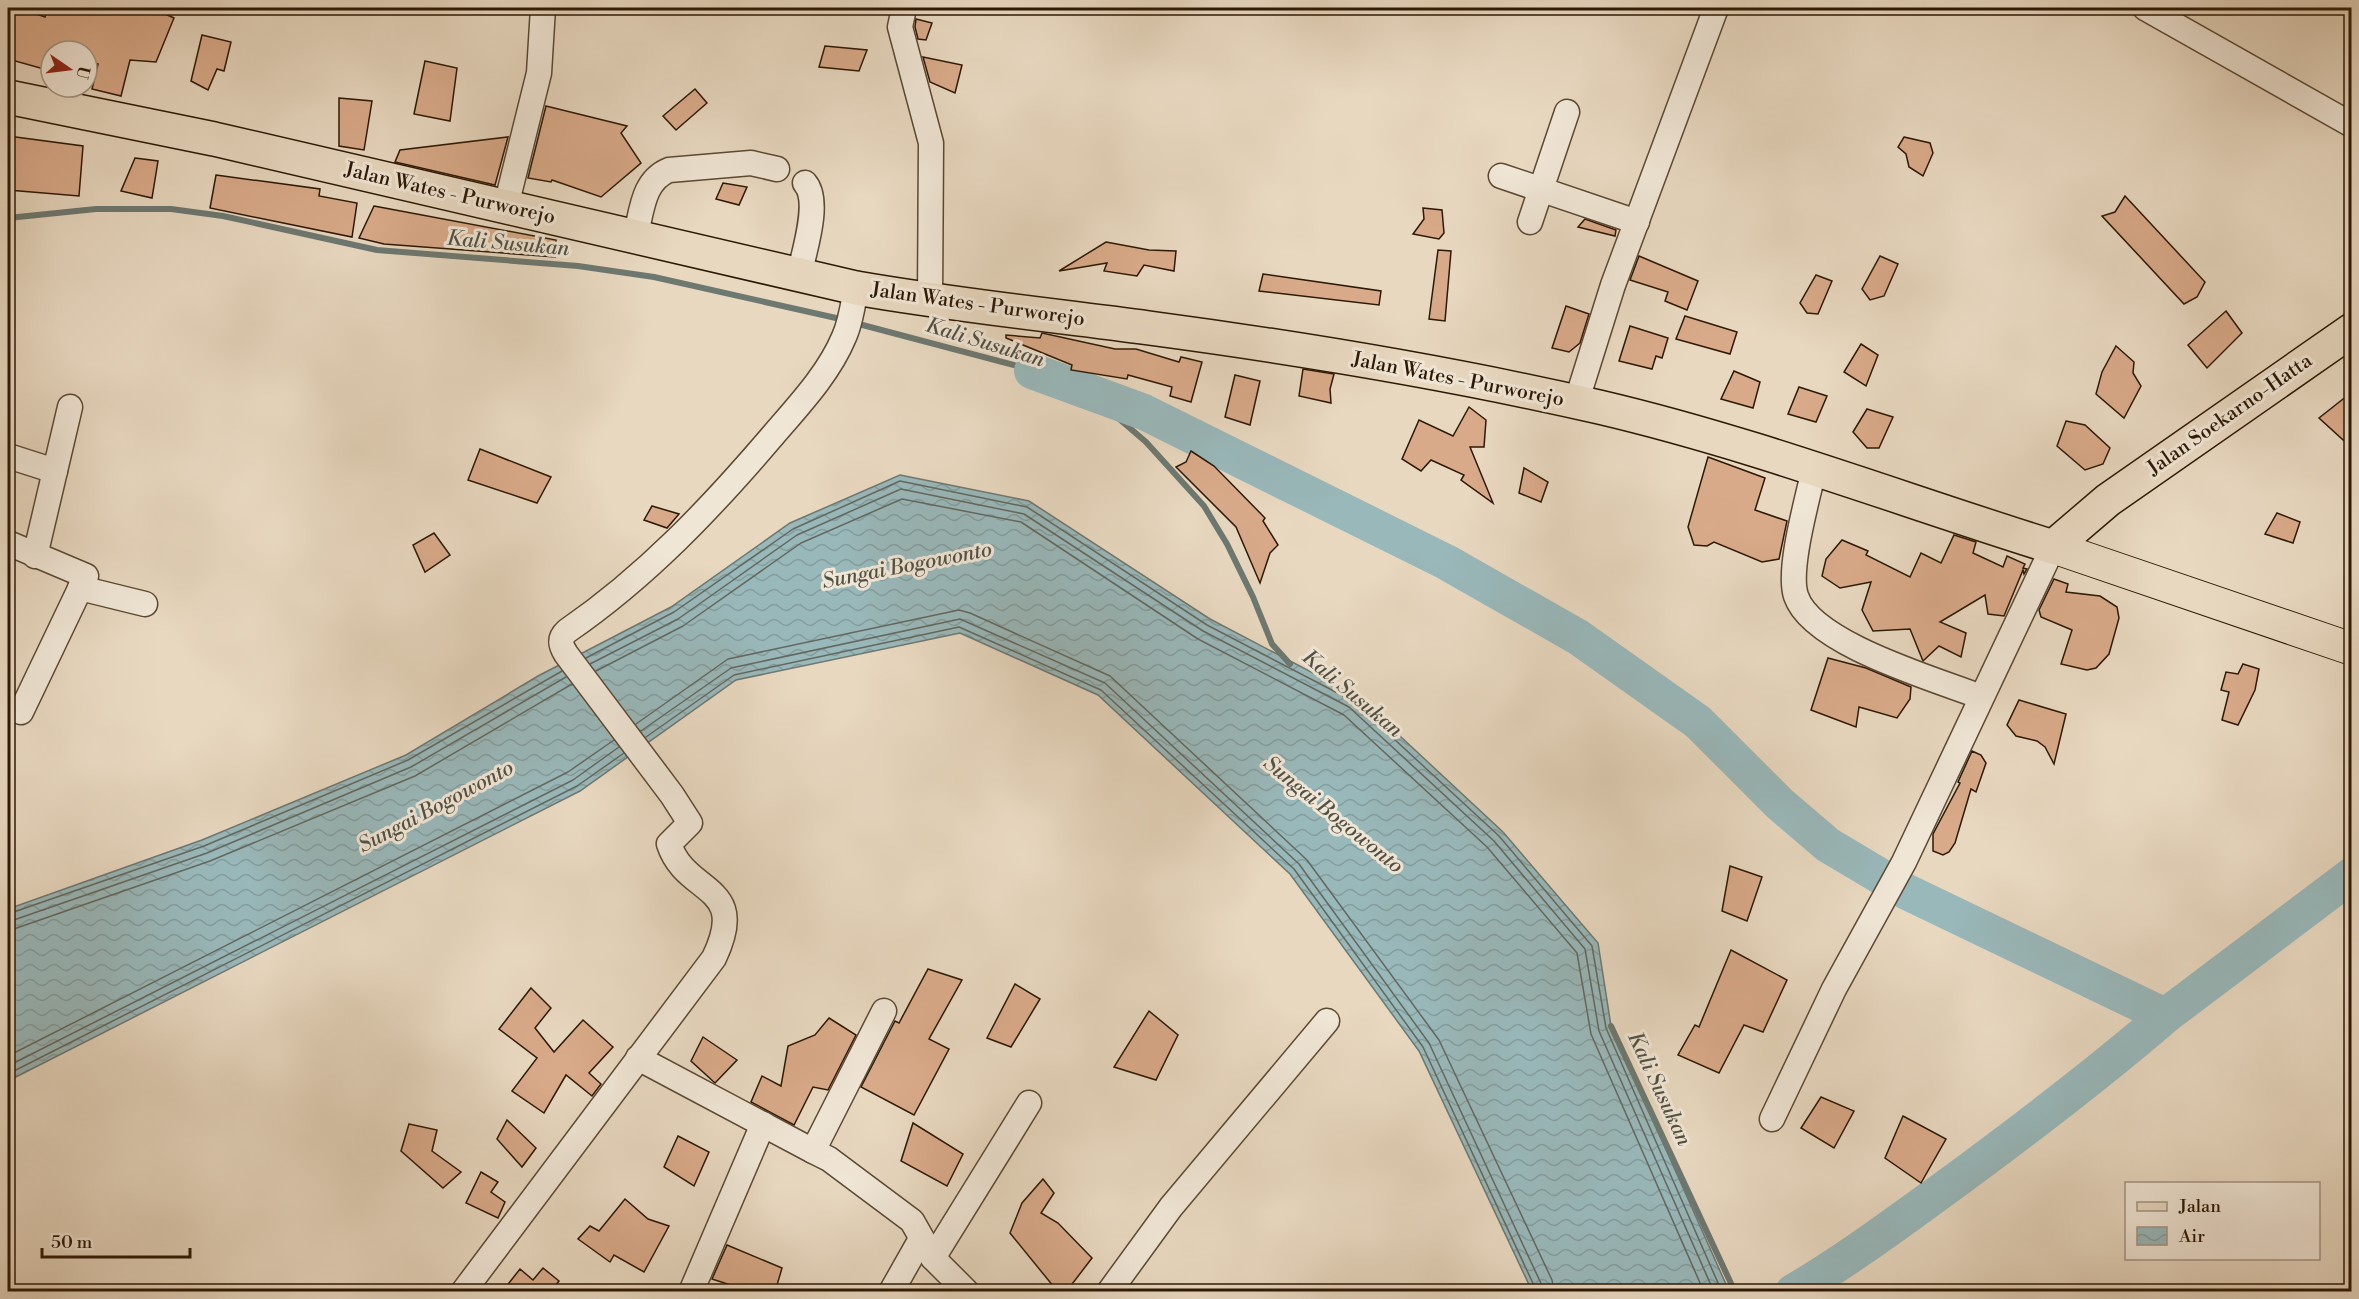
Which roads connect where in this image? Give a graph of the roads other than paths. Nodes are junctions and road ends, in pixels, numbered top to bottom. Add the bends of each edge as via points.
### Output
1 (543, 8) edge
2 (904, 8) edge
3 (1716, 8) edge
4 (2145, 8) edge
5 (8, 97) edge
6 (1567, 112) dead end
7 (2352, 125) edge
8 (777, 169) dead end
9 (1501, 176) dead end
10 (805, 183) dead end
11 (1541, 189) junction
12 (506, 206) junction
13 (1530, 222) dead end
14 (1636, 222) junction
15 (635, 238) junction
16 (799, 274) junction
17 (854, 297) junction
18 (930, 301) junction
19 (2352, 330) edge
20 (1576, 403) junction
21 (70, 406) dead end
22 (8, 456) edge
23 (1814, 469) junction
24 (55, 471) junction
25 (9, 546) edge
26 (2053, 547) junction
27 (35, 556) junction
28 (80, 588) junction
29 (145, 604) dead end
30 (2352, 649) edge
31 (1981, 697) junction
32 (8, 706) edge
33 (884, 1011) dead end
34 (1327, 1021) dead end
35 (638, 1058) junction
36 (1029, 1103) dead end
37 (1772, 1119) dead end
38 (763, 1124) junction
39 (813, 1151) junction
40 (927, 1248) junction
41 (463, 1292) edge
42 (691, 1292) edge
43 (891, 1292) edge
44 (967, 1292) edge
45 (1109, 1292) edge

1 - 12 street via 538,80
2 - 18 street via 900,27 931,143
3 - 14 street
4 - 7 street
5 - 12 highway, Jalan Wates - Purworejo via 214,139
6 - 11 street
8 - 15 street via 750,163 658,174 649,185
9 - 11 street
10 - 16 street via 812,204
11 - 13 street
11 - 14 street
12 - 15 highway, Jalan Wates - Purworejo
14 - 20 street
15 - 16 highway, Jalan Wates - Purworejo
16 - 17 highway, Jalan Wates - Purworejo
17 - 18 highway, Jalan Wates - Purworejo
17 - 35 street via 845,336 819,379 750,462 661,558 611,601 563,634 561,644 566,654 690,823 669,844 674,858 721,902 726,921 724,938 714,958
18 - 20 highway, Jalan Wates - Purworejo via 1152,328 1321,354
19 - 26 highway, Jalan Soekarno-Hatta via 2108,500
20 - 23 highway, Jalan Wates - Purworejo
21 - 24 street
22 - 24 street
23 - 26 highway, Jalan Wates - Purworejo
23 - 31 street via 1796,554 1795,595 1804,613 1846,644
24 - 27 street
25 - 27 street
26 - 30 main road
26 - 31 street
27 - 28 street via 86,576
28 - 29 street
28 - 32 street via 21,712
31 - 37 street via 1904,862 1872,916
33 - 39 street
34 - 45 street via 1171,1207
35 - 38 street
35 - 41 street
36 - 40 street
38 - 39 street
38 - 42 street
39 - 40 street via 912,1221
40 - 43 street
40 - 44 street

